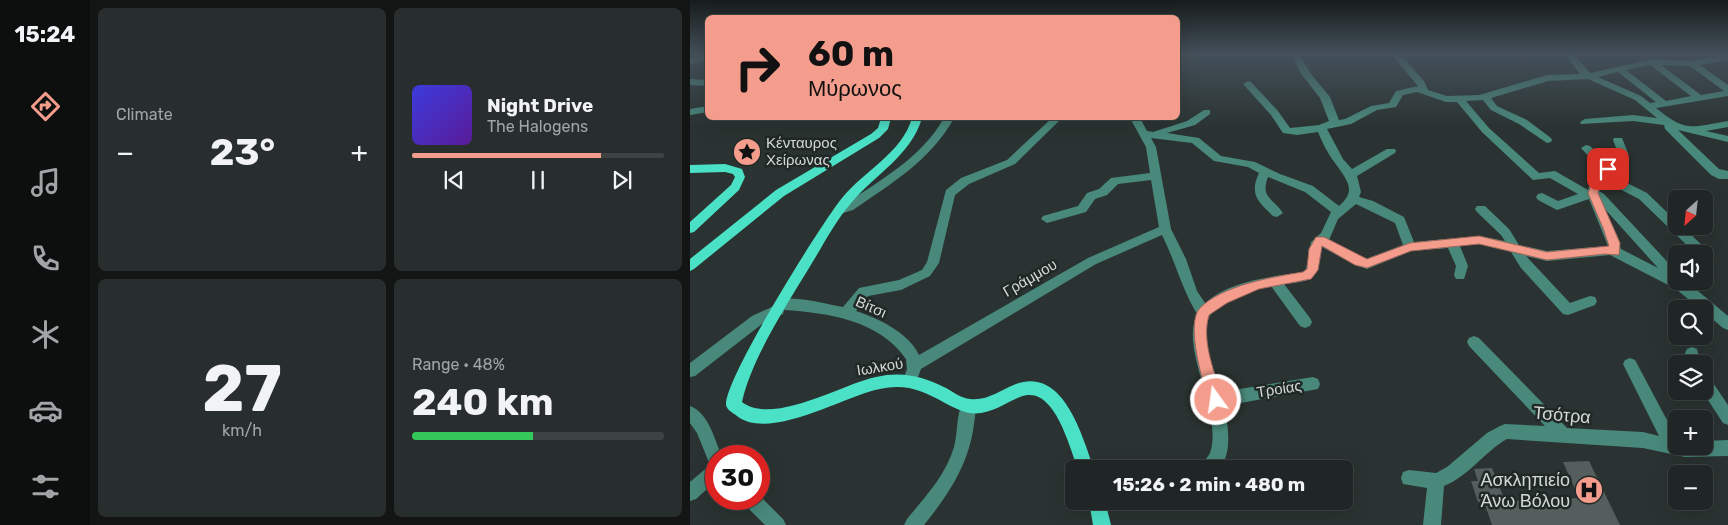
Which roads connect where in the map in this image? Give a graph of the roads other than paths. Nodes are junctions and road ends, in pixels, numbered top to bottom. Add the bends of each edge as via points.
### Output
1 (1310, 78) edge
2 (1417, 78) edge
3 (1545, 78) edge
4 (1595, 78) edge
5 (1630, 78) edge
6 (1674, 78) edge
7 (1711, 78) edge
8 (690, 82) edge
9 (705, 83) edge
10 (1248, 84) dead end
11 (1424, 90) junction
12 (1728, 91) edge
13 (1485, 97) junction
14 (1698, 97) junction
15 (1460, 99) junction
16 (1664, 104) junction
17 (1650, 106) junction
18 (705, 110) edge
19 (690, 112) edge
20 (1208, 112) dead end
21 (705, 115) edge
22 (690, 116) edge
23 (885, 120) edge
24 (917, 120) edge
25 (948, 120) edge
26 (1055, 120) edge
27 (1138, 120) edge
28 (1585, 122) dead end
29 (1335, 123) junction
30 (1669, 123) junction
31 (1728, 124) edge
32 (1322, 128) junction
33 (1689, 130) junction
34 (1150, 135) junction
35 (1728, 139) edge
36 (1546, 140) dead end
37 (1618, 140) dead end
38 (1586, 148) dead end
39 (1391, 151) dead end
40 (1599, 160) junction
41 (690, 169) edge
42 (1265, 171) junction
43 (1351, 174) junction
44 (1724, 175) edge
45 (1156, 176) junction
46 (1608, 178) junction
47 (1590, 194) junction
48 (1542, 196) dead end
49 (1353, 198) junction
50 (1481, 209) dead end
51 (840, 210) junction
52 (1337, 212) junction
53 (1277, 213) dead end
54 (1047, 219) dead end
55 (690, 229) edge
56 (1166, 229) junction
57 (1320, 240) junction
58 (1452, 242) junction
59 (1695, 245) edge
60 (1410, 247) junction
61 (1513, 248) junction
62 (1615, 252) junction
63 (690, 266) edge
64 (1668, 271) edge
65 (1460, 275) dead end
66 (1668, 277) edge
67 (1274, 280) junction
68 (1688, 290) edge
69 (1590, 301) dead end
70 (780, 307) junction
71 (1203, 312) junction
72 (846, 313) junction
73 (1305, 322) dead end
74 (1728, 324) edge
75 (1474, 342) dead end
76 (1630, 364) dead end
77 (915, 365) junction
78 (690, 371) edge
79 (910, 380) junction
80 (1312, 384) dead end
81 (1713, 396) edge
82 (1216, 400) junction
83 (968, 406) junction
84 (690, 413) edge
85 (1728, 418) edge
86 (1564, 436) junction
87 (1668, 437) edge
88 (708, 445) edge
89 (1668, 446) edge
90 (1728, 448) edge
91 (1713, 449) edge
92 (1082, 460) edge
93 (1218, 460) edge
94 (1409, 478) dead end
95 (705, 480) edge
96 (1436, 480) junction
97 (690, 493) edge
98 (762, 510) edge
99 (1101, 510) edge
100 (777, 525) edge
101 (913, 525) edge
102 (1102, 525) edge
103 (1432, 525) edge

1 - 29 street via 1325,97
2 - 11 street
3 - 13 street
4 - 17 street
5 - 16 street
6 - 14 street
7 - 12 street
8 - 9 street
10 - 32 street via 1275,112 1287,131
11 - 15 street via 1444,99
11 - 29 street via 1412,89 1398,94 1393,105 1374,108 1351,121
12 - 14 street
13 - 15 street
13 - 36 street via 1494,108 1523,122
14 - 16 street
15 - 47 street via 1494,138 1537,177 1551,174
16 - 17 street
17 - 30 street
18 - 19 street
20 - 34 street via 1191,123
21 - 22 street
23 - 63 main road via 883,129 875,136 780,192
24 - 51 main road via 916,128 908,139
25 - 51 street via 921,155
26 - 72 street via 1012,162 965,181 950,193 933,263 926,274 901,285 864,292
27 - 34 street
28 - 30 street via 1633,118
29 - 32 street
30 - 33 street
30 - 44 street via 1669,127
31 - 33 street
32 - 43 street via 1334,153
33 - 35 street
34 - 42 street via 1192,140 1218,159 1251,164
34 - 45 street
37 - 40 street via 1622,156
38 - 40 street
39 - 43 street
40 - 46 street via 1610,172
41 - 55 main road via 728,168 736,170 740,176 730,194
42 - 52 street via 1314,192
42 - 53 street via 1258,187 1260,194
43 - 49 street via 1355,189
45 - 54 street via 1115,181 1103,192 1090,196 1082,209
45 - 56 street
46 - 47 street via 1596,184
46 - 59 street via 1643,196
47 - 48 street via 1557,206
47 - 62 street via 1612,236
47 - 64 street via 1600,197
49 - 52 street
49 - 60 street via 1400,220
50 - 61 street via 1505,232
51 - 70 main road
52 - 57 street via 1327,234
56 - 71 street via 1191,292
56 - 77 street, Γράμμου via 1092,261
57 - 60 street via 1367,264
57 - 67 street via 1314,249 1309,275
58 - 60 street
58 - 61 street via 1479,240
58 - 65 street via 1462,266
61 - 62 street via 1547,256 1605,250
61 - 69 street via 1525,266 1568,310
62 - 66 street
67 - 71 street via 1235,294
67 - 73 street
68 - 74 street
70 - 72 street, Βίτσι via 821,308
70 - 78 street via 756,320
70 - 79 main road, Ιωλκού via 735,395 734,405 741,412 754,416 777,415 811,407 874,384
71 - 82 street via 1201,345
72 - 77 street, Βίτσι via 894,337 910,352
75 - 86 street
76 - 87 street
77 - 79 street
79 - 83 main road, Ιωλκού
80 - 82 street, Τροίας
81 - 85 street
82 - 93 street
83 - 92 main road via 986,405 1029,387 1044,389 1057,402
83 - 101 street via 957,462 947,481
84 - 88 street via 700,422
86 - 89 street, Τσότρα via 1643,440
86 - 96 street, Τσότρα via 1515,431 1500,433 1453,473
90 - 91 street, Τσότρα
94 - 96 street
95 - 97 street
96 - 103 street
98 - 100 street
99 - 102 main road

